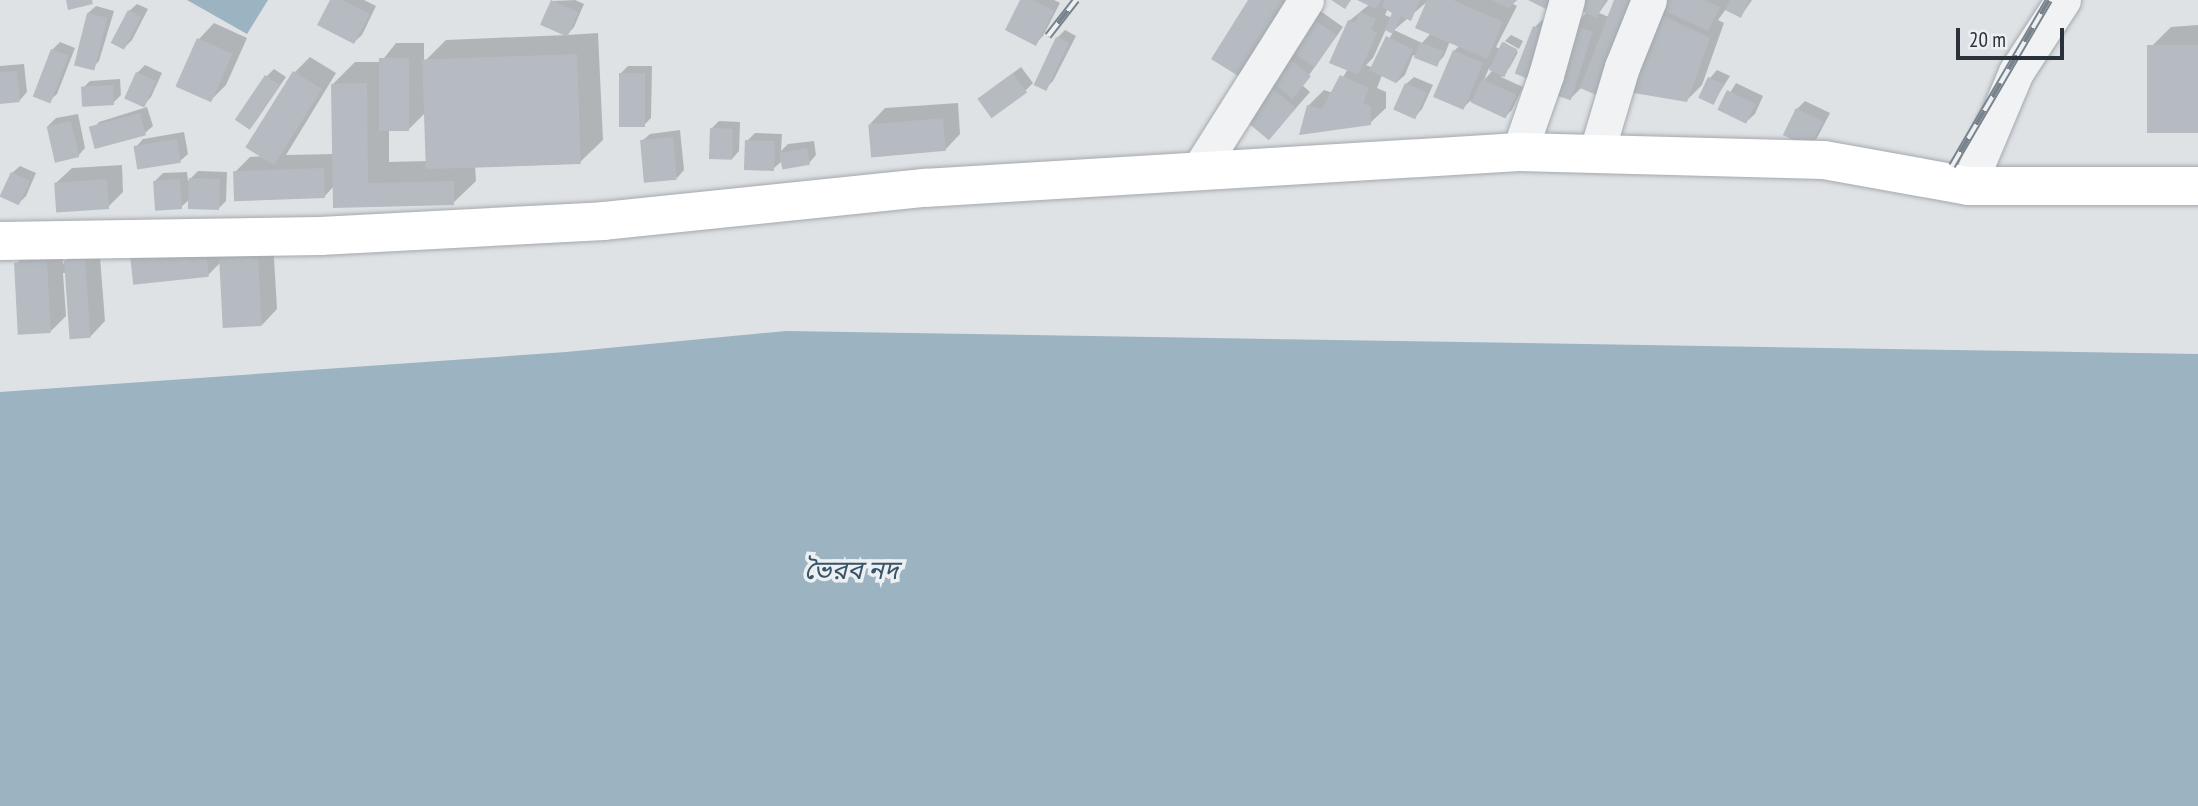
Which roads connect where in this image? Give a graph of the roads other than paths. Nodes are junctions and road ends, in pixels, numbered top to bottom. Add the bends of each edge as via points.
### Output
1 (1306, 0) edge
2 (1567, 0) edge
3 (1649, 0) edge
4 (2063, 0) edge
5 (1519, 152) junction
6 (1596, 154) junction
7 (1198, 171) junction
8 (1968, 186) junction
9 (2198, 186) edge
10 (0, 241) edge

1 - 7 street
2 - 5 street
3 - 6 street via 1622,67
4 - 8 street via 2016,72
5 - 6 street
5 - 7 street
6 - 8 street via 1824,160
7 - 10 street via 924,188 604,222 320,236
8 - 9 street

